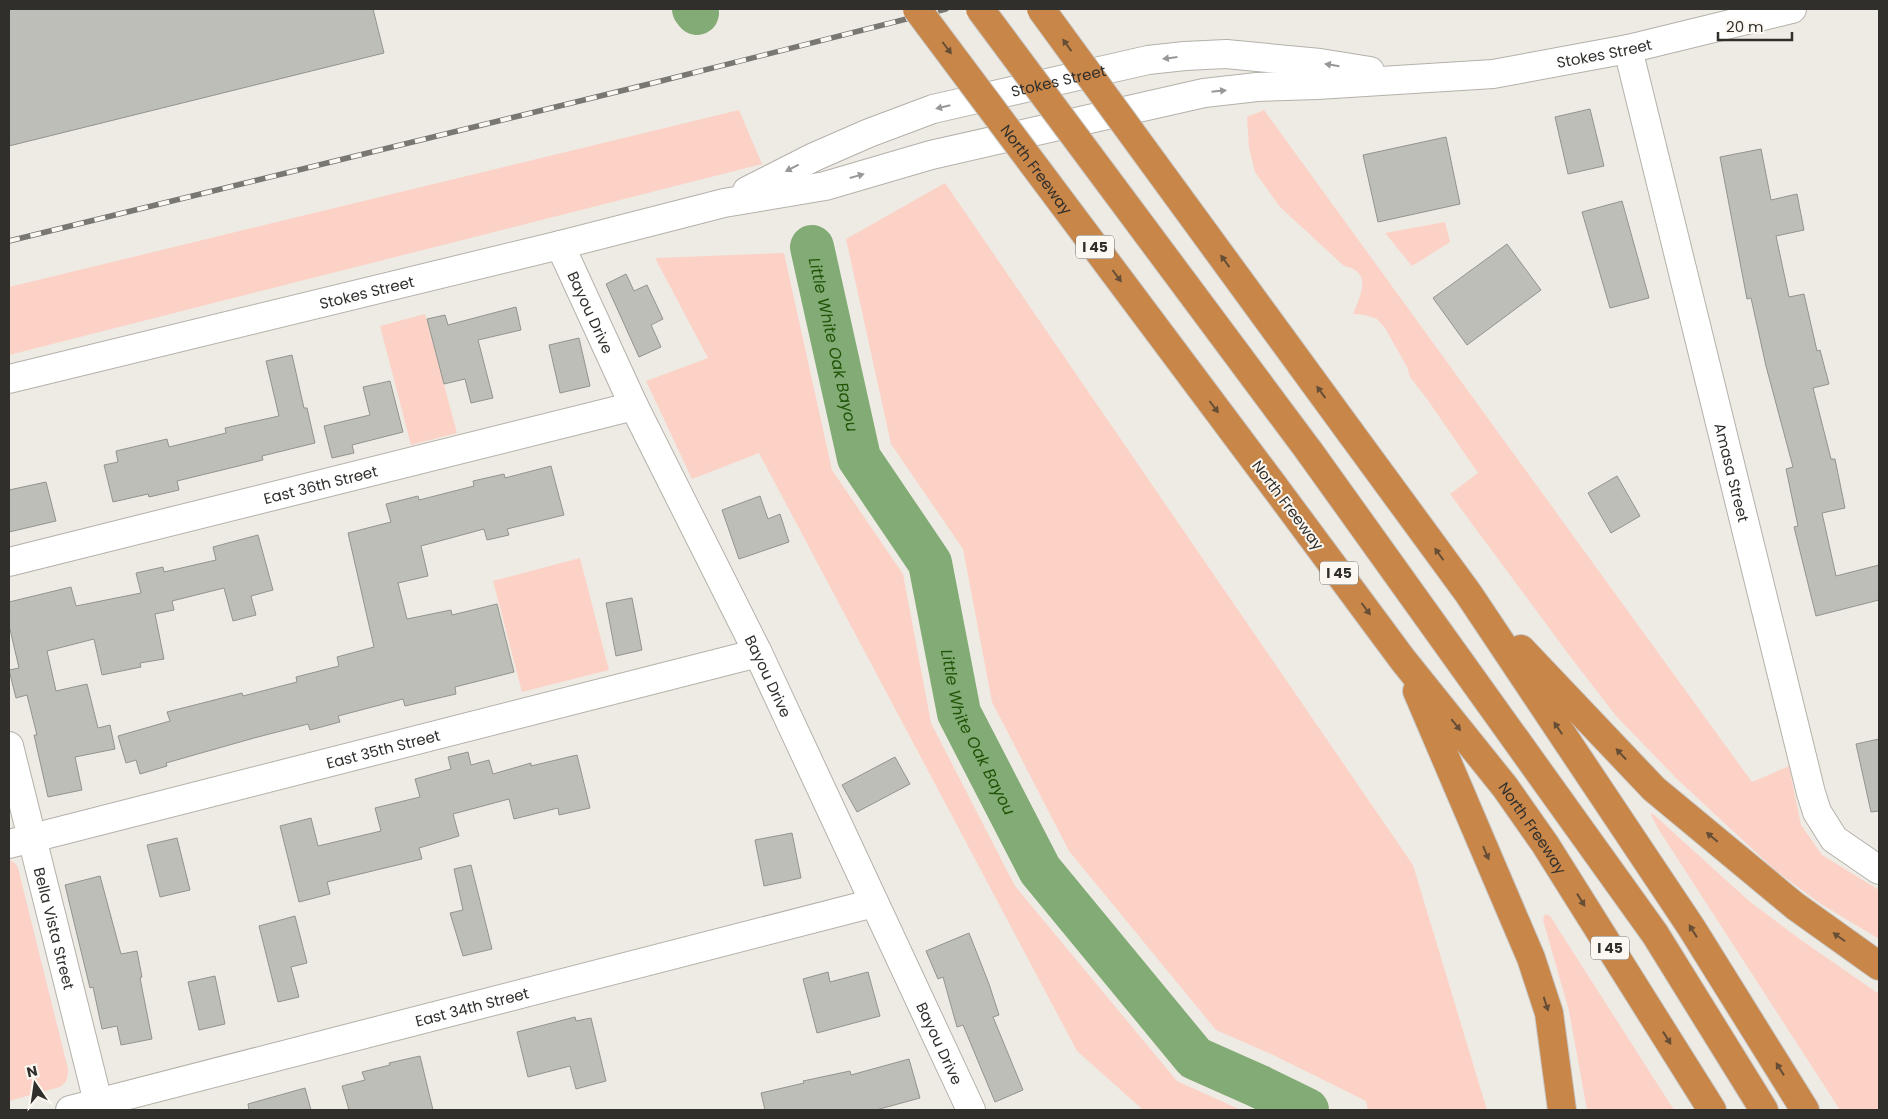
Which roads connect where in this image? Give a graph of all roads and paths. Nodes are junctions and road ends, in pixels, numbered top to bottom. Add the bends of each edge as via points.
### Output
1 (917, 9) edge
2 (980, 9) edge
3 (1041, 9) edge
4 (1792, 9) edge
5 (1628, 49) junction
6 (1414, 78) junction
7 (724, 203) junction
8 (560, 245) junction
9 (9, 379) edge
10 (634, 406) junction
11 (9, 562) edge
12 (1468, 593) junction
13 (758, 653) junction
14 (1404, 660) junction
15 (9, 746) edge
16 (21, 841) edge
17 (1879, 870) edge
18 (874, 903) junction
19 (1879, 966) edge
20 (99, 1107) edge
21 (70, 1110) edge
22 (971, 1110) edge
23 (1562, 1110) edge
24 (1712, 1110) edge
25 (1764, 1110) edge
26 (1805, 1110) edge

1 -> 14 highway, North Freeway / I 45, bridge
2 - 25 highway, bridge via 1308,451 1655,934
12 -> 3 highway, bridge
4 - 5 street, Stokes Street
5 - 6 street, Stokes Street via 1493,74
5 - 17 street, Amasa Street via 1811,793 1817,812 1834,839
7 -> 6 street, Stokes Street via 825,186 931,155 1204,93
6 -> 7 street, Stokes Street via 1320,63 1226,54 1148,60 933,109 814,157
7 - 8 street, Stokes Street
8 - 9 street, Stokes Street
8 - 10 street, Bayou Drive
10 - 11 street, East 36th Street
10 - 13 street, Bayou Drive
19 -> 12 highway via 1795,906 1654,789
26 -> 12 highway via 1685,918
13 - 16 street, East 35th Street
13 - 18 street, Bayou Drive
14 -> 23 highway via 1531,958 1549,1013
14 -> 24 highway, North Freeway / I 45 via 1505,787 1545,844
15 - 16 street, Bella Vista Street
16 - 20 street, Bella Vista Street
18 - 20 street, East 34th Street
18 - 22 street, Bayou Drive
20 - 21 street, East 34th Street

